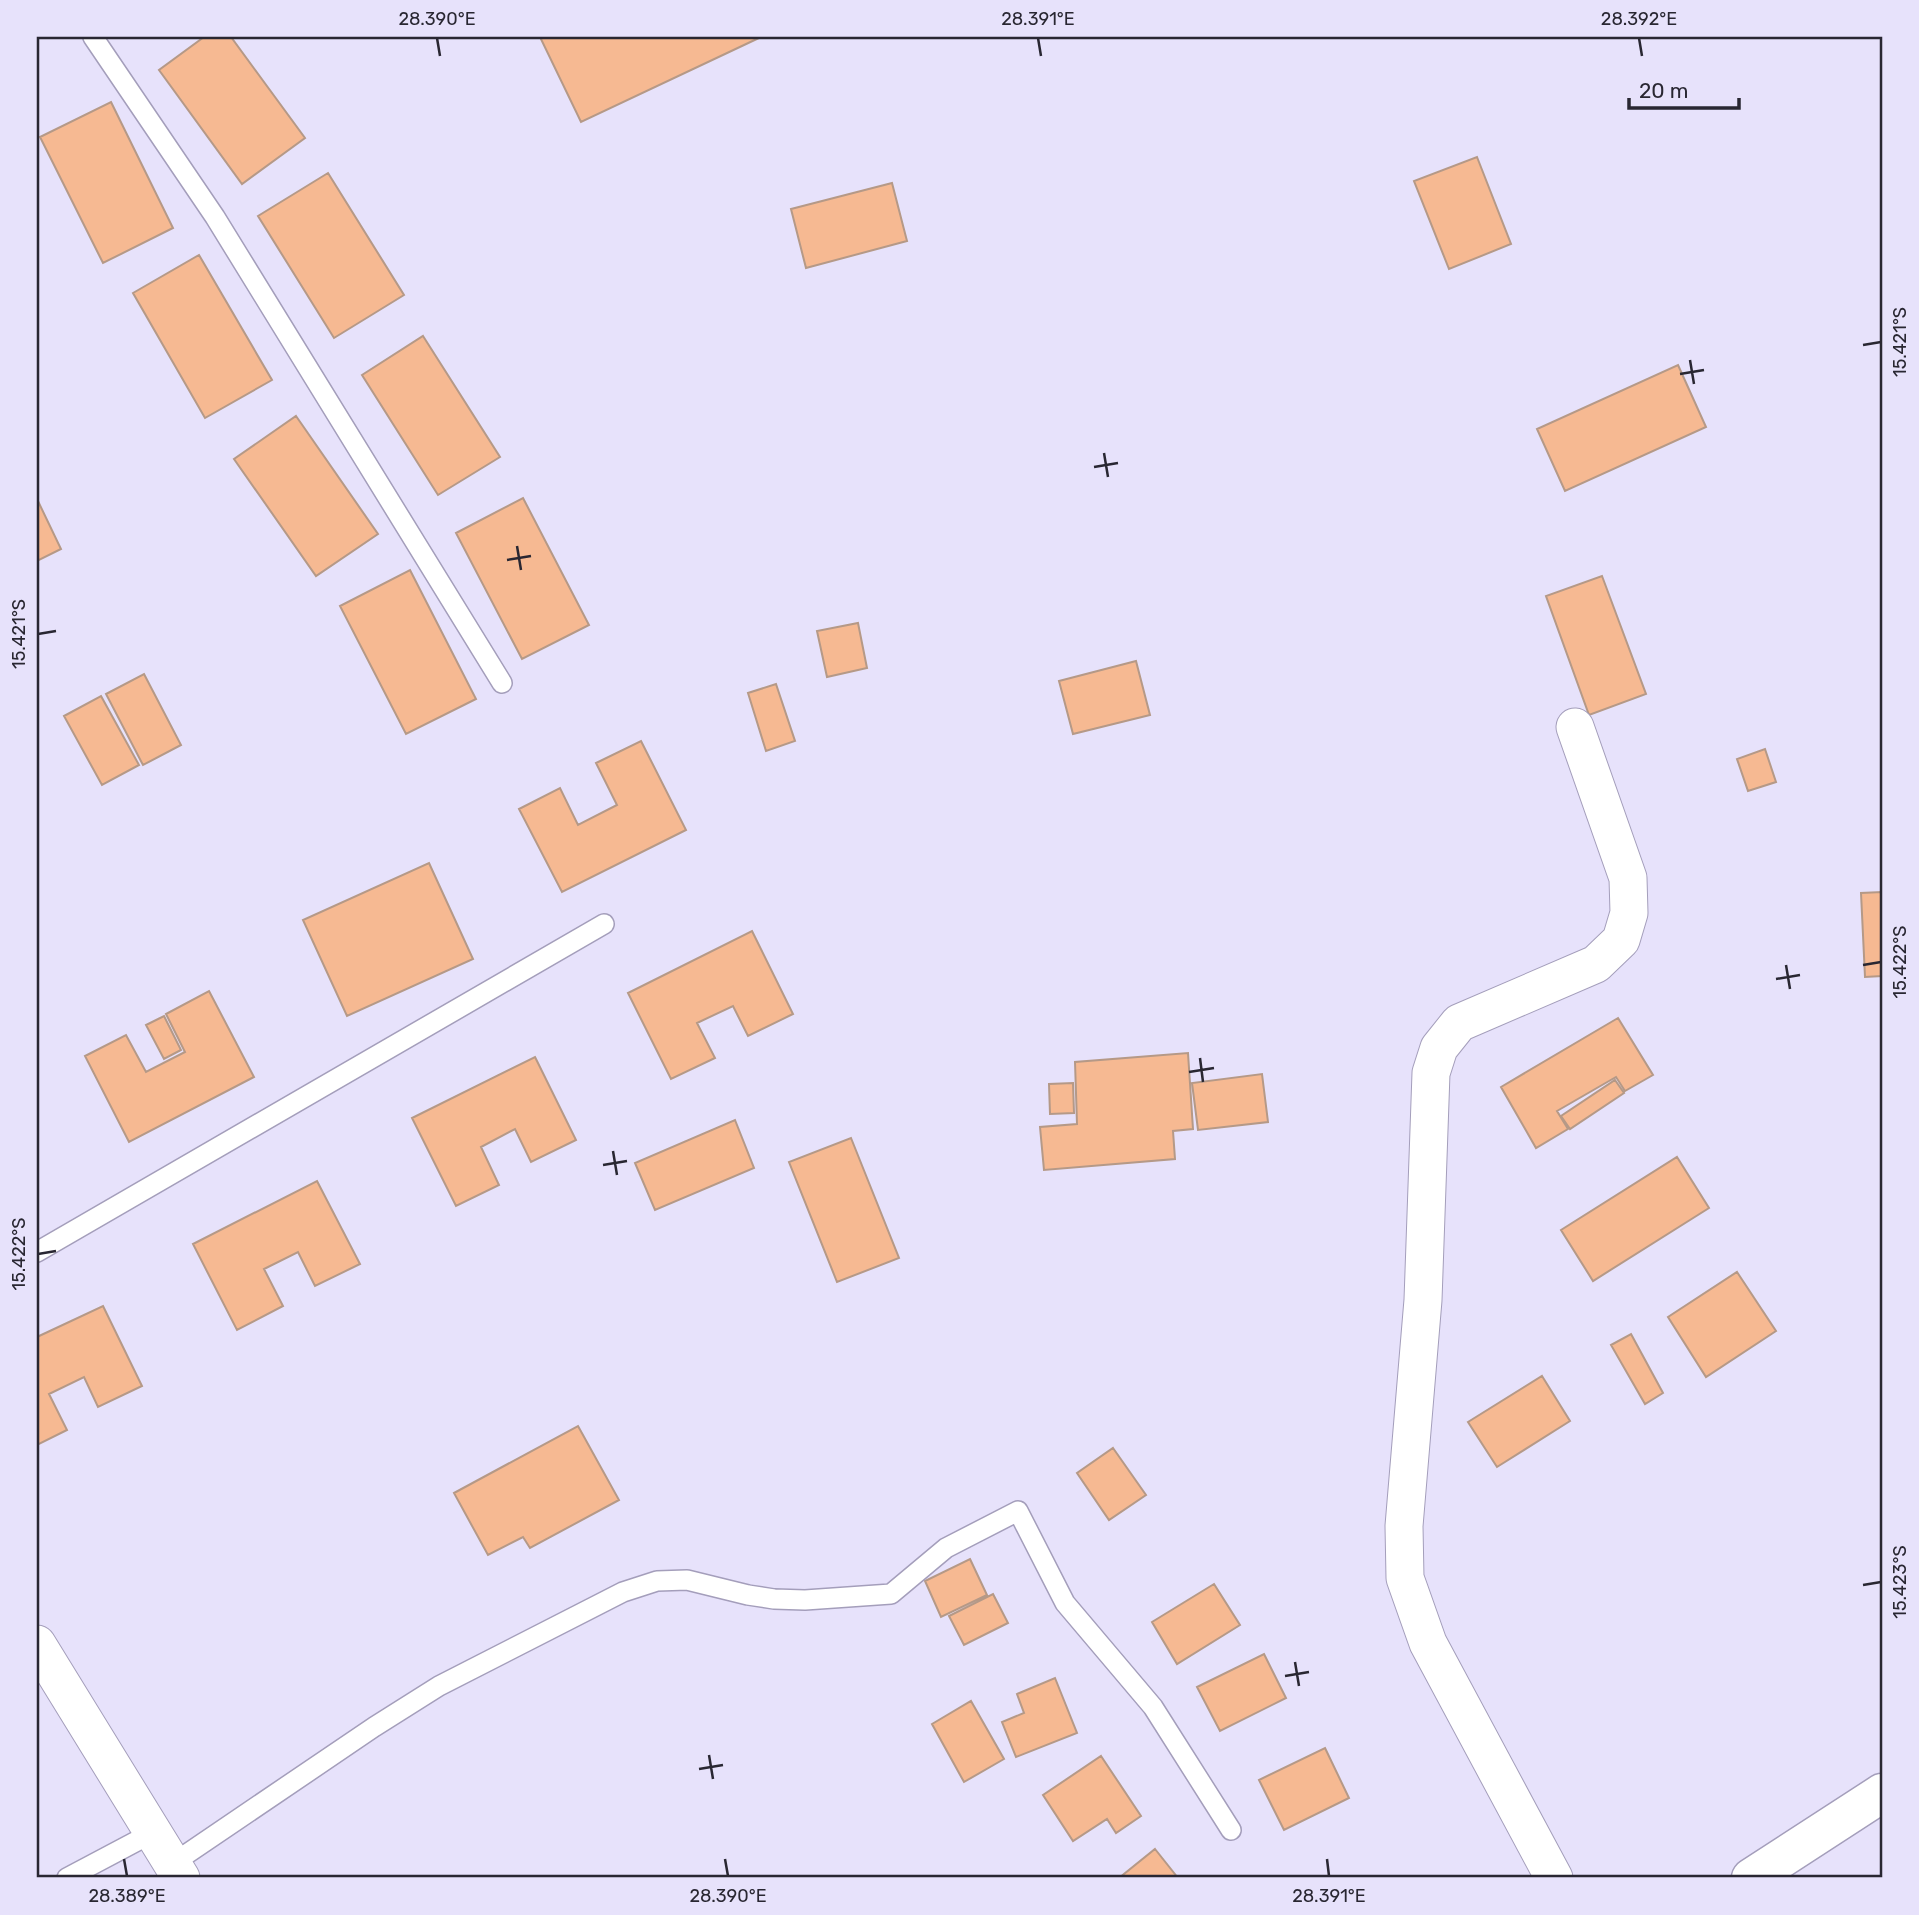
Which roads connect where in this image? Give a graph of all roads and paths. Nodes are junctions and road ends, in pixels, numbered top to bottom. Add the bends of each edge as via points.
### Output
1 (93, 37) edge
2 (502, 683) dead end
3 (1575, 727) dead end
4 (604, 924) dead end
5 (37, 1252) edge
6 (37, 1644) edge
7 (1882, 1794) edge
8 (1231, 1830) dead end
9 (152, 1833) junction
10 (176, 1871) edge
11 (67, 1878) edge
12 (1554, 1878) edge
13 (1751, 1878) edge

1 - 2 lane via 215,218
3 - 12 street via 1628,878 1629,913 1620,940 1596,964 1459,1023 1439,1048 1431,1073 1423,1300 1404,1525 1405,1578 1428,1643
4 - 5 lane
6 - 9 street
7 - 13 main road
8 - 10 lane via 1153,1707 1065,1603 1018,1511 946,1548 891,1594 774,1599 687,1580 657,1581 623,1592 439,1686 363,1735
9 - 10 street
9 - 11 lane

